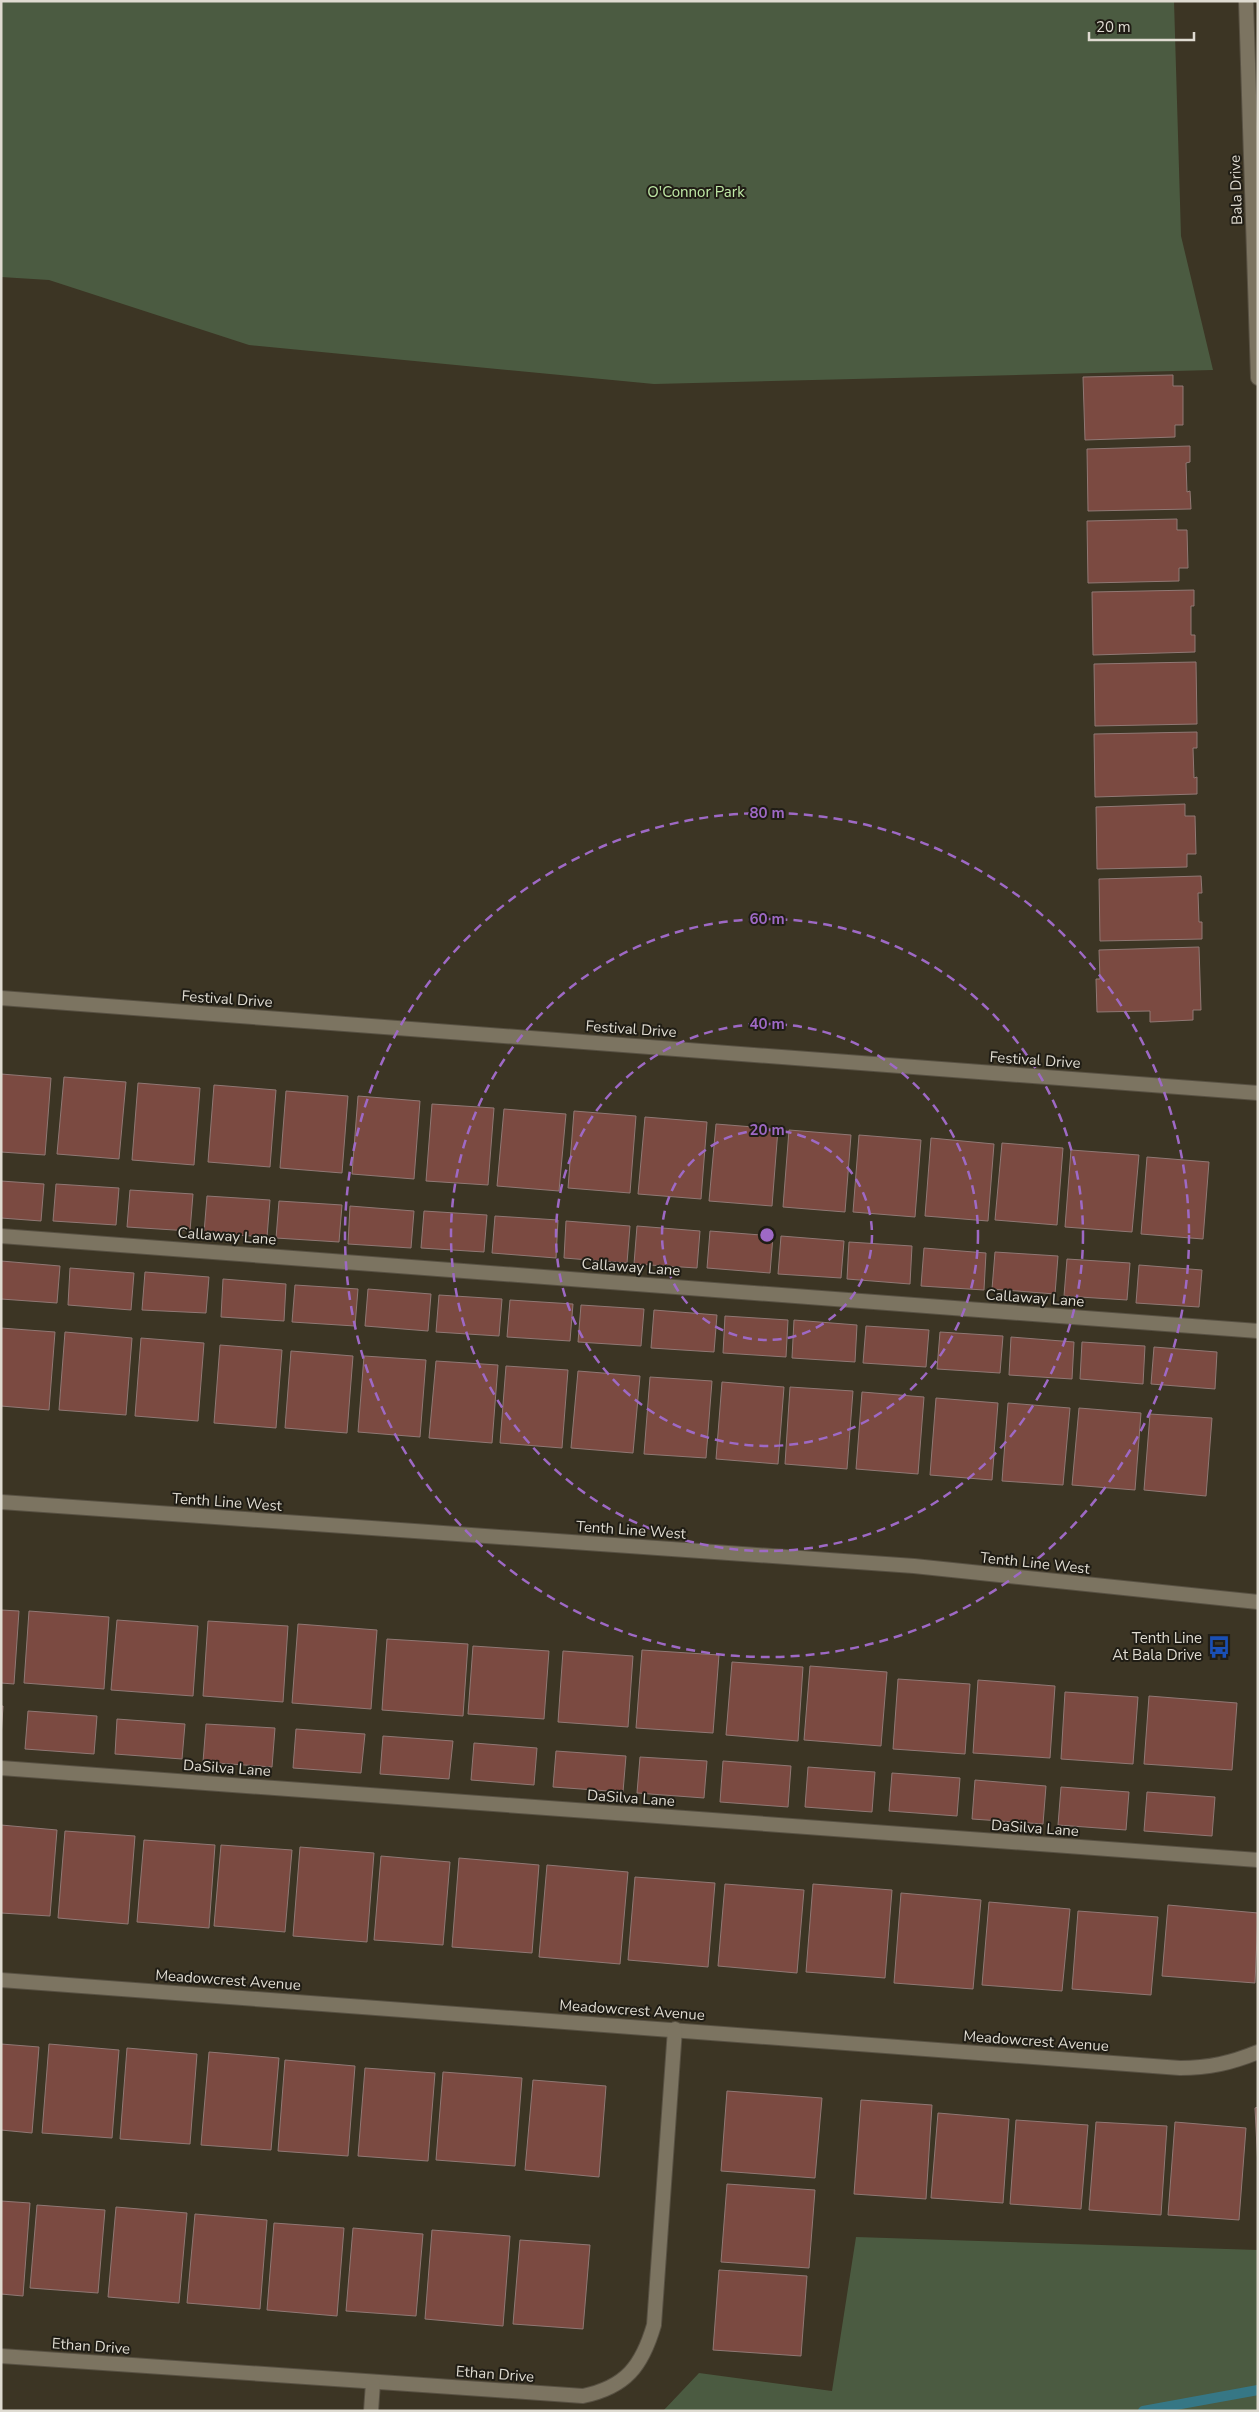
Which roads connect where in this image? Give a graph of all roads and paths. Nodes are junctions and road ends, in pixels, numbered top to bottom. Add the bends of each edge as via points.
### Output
1 (1246, 1) edge
2 (1258, 378) edge
3 (1, 998) edge
4 (1258, 1093) edge
5 (1, 1236) edge
6 (1258, 1331) edge
7 (1, 1502) edge
8 (1258, 1602) edge
9 (1, 1768) edge
10 (1258, 1860) edge
11 (1, 1980) edge
12 (675, 2029) junction
13 (1258, 2052) edge
14 (1, 2356) edge
15 (373, 2383) junction
16 (371, 2411) edge

1 - 2 street, Bala Drive
3 - 4 street, Festival Drive
5 - 6 street, Callaway Lane
7 - 8 street, Tenth Line West via 914,1566
9 - 10 street, DaSilva Lane
11 - 12 street, Meadowcrest Avenue
12 - 13 street, Meadowcrest Avenue via 1180,2068 1210,2068
12 - 15 street, Ethan Drive via 654,2325 648,2346 637,2365 604,2391 583,2396
14 - 15 street, Ethan Drive
15 - 16 street

